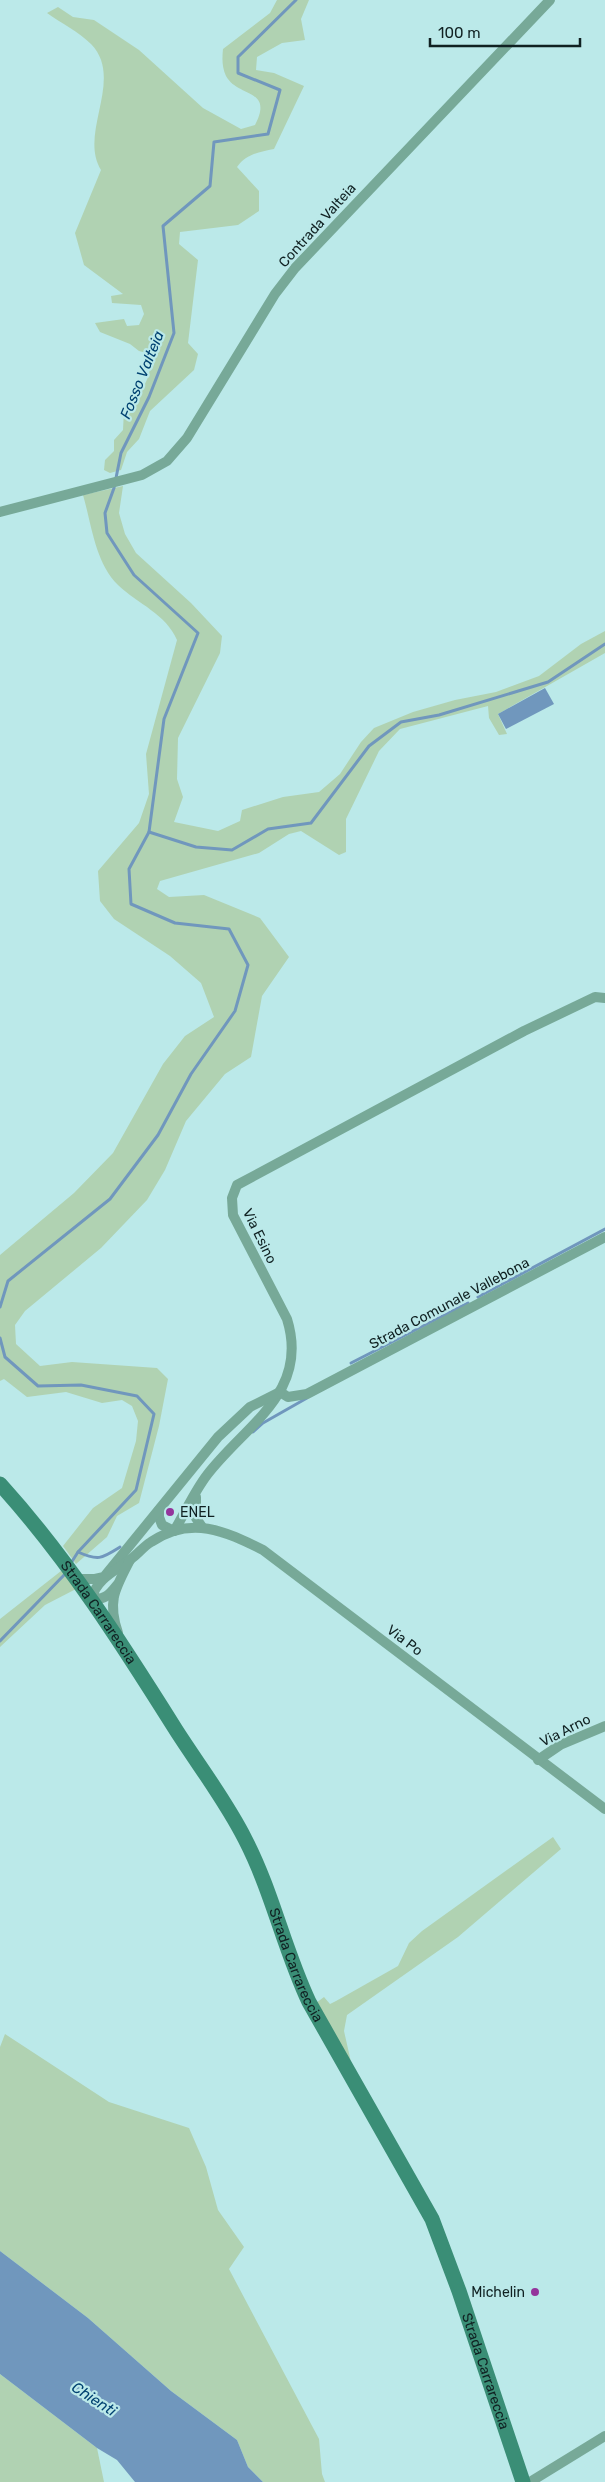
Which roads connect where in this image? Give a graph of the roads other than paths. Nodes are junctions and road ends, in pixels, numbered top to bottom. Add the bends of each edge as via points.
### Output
1 (550, 0) edge
2 (0, 512) edge
3 (605, 998) edge
4 (605, 1237) edge
5 (280, 1392) junction
6 (0, 1484) edge
7 (197, 1491) junction
8 (159, 1510) junction
9 (202, 1527) junction
10 (174, 1531) junction
11 (130, 1560) junction
12 (104, 1577) junction
13 (76, 1578) junction
14 (117, 1585) junction
15 (91, 1598) junction
16 (123, 1646) junction
17 (605, 1726) edge
18 (538, 1760) junction
19 (605, 1809) edge
20 (605, 2436) edge
21 (523, 2482) edge
22 (530, 2482) edge

1 - 2 street, Contrada Valteia via 295,268 275,294 187,438 167,461 142,476
3 - 5 street, Via Esino via 594,997 524,1030 237,1186 232,1198 233,1215 292,1334 292,1358
4 - 5 street, Strada Comunale Vallebona via 306,1394 288,1397
5 - 7 street via 268,1411 224,1455
5 - 8 street via 250,1408 218,1437
6 - 13 main road, Strada Carrareccia
7 - 9 street via 195,1512
7 - 10 street
8 - 10 street via 162,1525
8 - 12 street
9 - 10 street, Via Po
9 - 18 street, Via Po via 221,1530 263,1550
10 - 11 street, Via Po via 151,1541
11 - 12 street
11 - 14 street
12 - 13 street
12 - 15 street via 96,1585
13 - 15 main road, Strada Carrareccia
14 - 15 street via 108,1596 97,1600
14 - 16 street via 112,1611
15 - 16 main road, Strada Carrareccia
16 - 21 main road, Strada Carrareccia via 245,1838 309,2002 432,2219
17 - 18 street, Via Arno via 560,1745
18 - 19 street, Via Po
20 - 22 street

